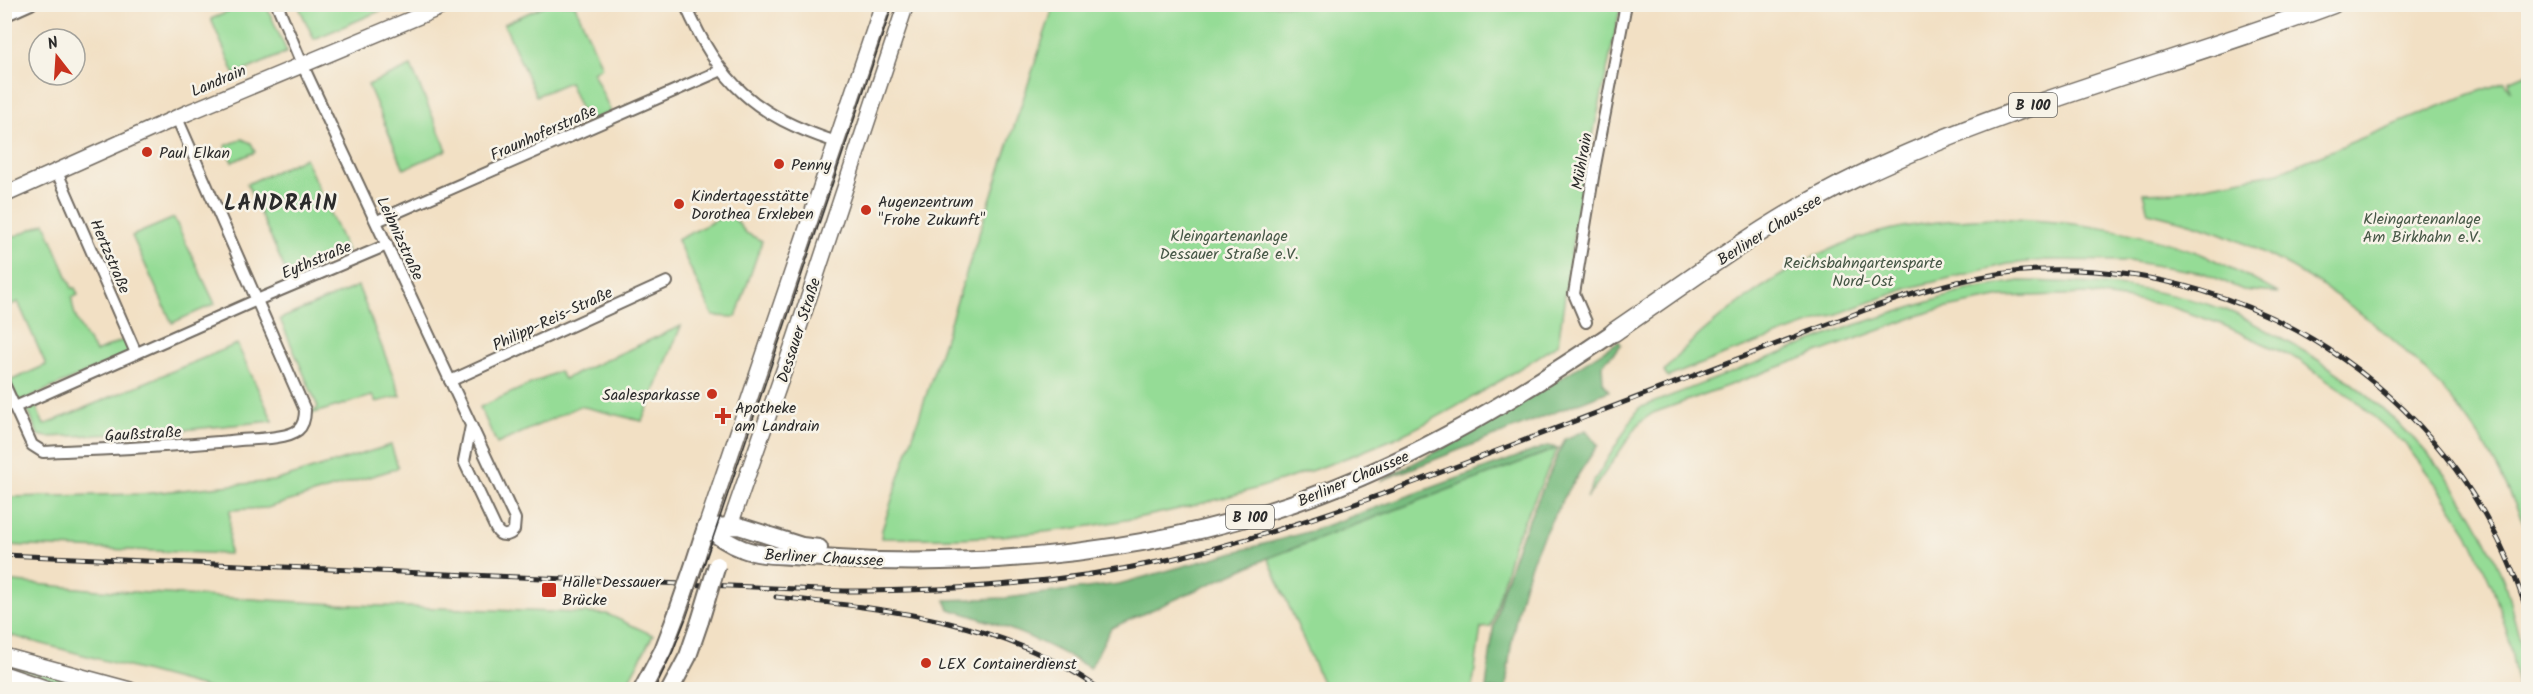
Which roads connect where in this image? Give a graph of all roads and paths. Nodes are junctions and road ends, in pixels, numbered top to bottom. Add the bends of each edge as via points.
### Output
1 (31, 4) edge
2 (277, 4) edge
3 (448, 4) edge
4 (685, 4) edge
5 (883, 4) edge
6 (906, 4) edge
7 (1626, 4) edge
8 (2304, 4) edge
9 (2333, 4) edge
10 (4, 16) edge
11 (302, 64) junction
12 (722, 70) junction
13 (177, 118) junction
14 (836, 142) junction
15 (57, 172) junction
16 (4, 195) edge
17 (377, 221) junction
18 (387, 245) junction
19 (667, 282) dead end
20 (257, 301) junction
21 (1586, 322) dead end
22 (1612, 328) junction
23 (136, 353) junction
24 (450, 381) junction
25 (4, 384) edge
26 (15, 407) junction
27 (471, 426) junction
28 (706, 527) junction
29 (727, 533) junction
30 (746, 550) junction
31 (717, 564) junction
32 (4, 656) edge
33 (4, 674) edge
34 (51, 690) edge
35 (130, 690) edge
36 (642, 690) edge
37 (670, 690) edge

1 - 10 street
2 - 11 street, Leibnizstraße
3 - 11 main road, Landrain
4 - 12 street
5 - 14 main road, Dessauer Straße
6 - 29 main road, Dessauer Straße
7 - 21 street, Mühlrain via 1574,294
8 - 22 highway, Berliner Chaussee / B 100 via 1981,113 1855,168 1785,205
9 - 22 highway, Berliner Chaussee / B 100 via 1981,122 1859,175 1748,240
11 - 13 main road, Landrain
11 - 17 street, Leibnizstraße
12 - 14 street via 739,91 772,116
12 - 17 street, Fraunhoferstraße
13 - 15 main road, Landrain
13 - 20 street
14 - 28 main road, Dessauer Straße
15 - 16 main road, Landrain
15 - 23 street, Hertzstraße
17 - 18 street, Leibnizstraße
18 - 20 street, Eythstraße
18 - 24 street, Leibnizstraße
19 - 24 street, Philipp-Reis-Straße
20 - 23 street, Eythstraße
20 - 26 street, Gaußstraße via 305,410 298,430 265,438 165,448 43,452 32,446
22 - 29 main road, Berliner Chaussee / B 100 via 1409,445 1262,502 1154,531 1060,546 924,553 802,546 753,530
22 - 30 main road, Berliner Chaussee / B 100 via 1485,414 1411,454 1325,491 1210,527 1111,548 1001,560 844,560
23 - 26 street
24 - 27 street, Leibnizstraße
25 - 26 street, Gaußstraße
27 - 27 street, Leibnizstraße via 464,461 496,530 508,535 514,530 515,519
28 - 29 main road, Berliner Chaussee
28 - 36 main road, Dessauer Straße, bridge via 663,650
29 - 30 main road, Berliner Chaussee / B 100
29 - 31 main road, Dessauer Straße
30 - 31 main road via 730,553
31 - 37 main road, Dessauer Straße, bridge via 688,656
32 - 35 main road
33 - 34 main road

